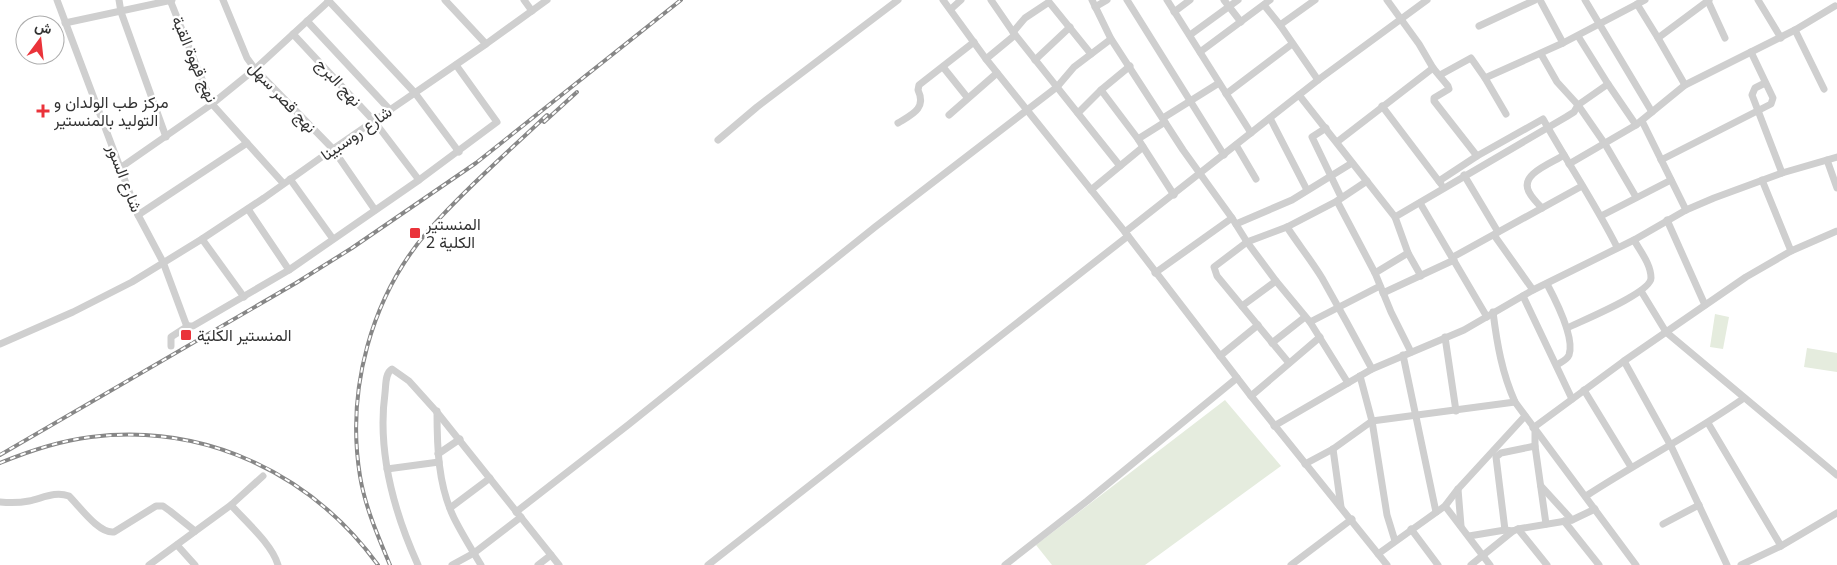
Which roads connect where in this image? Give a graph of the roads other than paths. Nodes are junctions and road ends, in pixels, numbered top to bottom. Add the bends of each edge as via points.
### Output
1 (56, 0) edge
2 (119, 0) edge
3 (171, 0) edge
4 (223, 0) edge
5 (445, 0) edge
6 (524, 0) edge
7 (547, 0) edge
8 (898, 0) edge
9 (943, 0) edge
10 (961, 0) edge
11 (991, 0) edge
12 (1107, 0) edge
13 (1127, 0) edge
14 (1166, 0) edge
15 (1190, 0) edge
16 (1224, 0) edge
17 (1238, 0) edge
18 (1270, 0) edge
19 (1315, 0) edge
20 (1387, 0) edge
21 (1426, 0) edge
22 (1535, 0) edge
23 (1540, 0) edge
24 (1585, 0) edge
25 (1645, 0) edge
26 (1709, 0) edge
27 (1758, 0) edge
28 (328, 1) edge
29 (1050, 1) edge
30 (1094, 3) edge
31 (1637, 4) junction
32 (1264, 5) junction
33 (1834, 5) edge
34 (1229, 7) junction
35 (951, 9) junction
36 (532, 11) junction
37 (121, 12) junction
38 (1174, 12) junction
39 (62, 15) edge
40 (1400, 18) junction
41 (307, 21) junction
42 (1241, 22) junction
43 (65, 23) joint
44 (1280, 24) junction
45 (1600, 24) junction
46 (1479, 26) dead end
47 (1070, 27) junction
48 (1795, 30) junction
49 (293, 34) junction
50 (1014, 34) junction
51 (1190, 35) junction
52 (1578, 36) junction
53 (1658, 38) junction
54 (1725, 38) dead end
55 (1781, 38) junction
56 (1111, 39) junction
57 (974, 42) junction
58 (1563, 43) junction
59 (486, 44) junction
60 (1292, 44) junction
61 (1200, 52) junction
62 (1751, 52) junction
63 (1091, 54) junction
64 (1541, 54) junction
65 (986, 58) junction
66 (1035, 60) junction
67 (456, 64) junction
68 (1130, 66) junction
69 (943, 67) junction
70 (1433, 68) junction
71 (255, 69) junction
72 (997, 73) junction
73 (1440, 75) junction
74 (1485, 78) junction
75 (1318, 80) junction
76 (1219, 83) junction
77 (1764, 83) junction
78 (1608, 84) junction
79 (1685, 85) junction
80 (1057, 87) junction
81 (1824, 89) dead end
82 (1101, 90) junction
83 (414, 93) junction
84 (1226, 94) junction
85 (1299, 95) junction
86 (967, 97) junction
87 (1190, 101) junction
88 (212, 104) junction
89 (1578, 105) junction
90 (1382, 106) junction
91 (1027, 108) junction
92 (390, 110) junction
93 (1758, 111) junction
94 (1652, 112) junction
95 (1078, 113) junction
96 (1506, 114) dead end
97 (949, 115) dead end
98 (1270, 118) junction
99 (374, 120) junction
100 (1164, 120) junction
101 (1639, 123) junction
102 (898, 124) dead end
103 (1326, 128) junction
104 (1548, 128) junction
105 (1251, 134) junction
106 (166, 137) junction
107 (1138, 139) junction
108 (718, 140) dead end
109 (1336, 142) junction
110 (247, 143) junction
111 (1605, 144) junction
112 (1236, 145) junction
113 (1143, 147) junction
114 (333, 149) junction
115 (458, 152) junction
116 (1224, 155) junction
117 (1477, 156) junction
118 (1564, 156) junction
119 (1837, 157) edge
120 (1661, 160) junction
121 (1827, 160) junction
122 (1352, 163) junction
123 (1569, 164) junction
124 (1120, 166) junction
125 (120, 168) junction
126 (1782, 173) junction
127 (1200, 174) junction
128 (1464, 175) junction
129 (1331, 177) junction
130 (290, 179) junction
131 (1256, 179) dead end
132 (419, 180) junction
133 (1671, 180) junction
134 (1762, 180) junction
135 (1367, 181) junction
136 (283, 183) junction
137 (1441, 185) junction
138 (1582, 186) junction
139 (1837, 188) edge
140 (1091, 190) junction
141 (1307, 190) junction
142 (1174, 195) junction
143 (1636, 197) junction
144 (1339, 199) junction
145 (1420, 203) junction
146 (1542, 208) junction
147 (248, 209) junction
148 (375, 210) junction
149 (1686, 210) junction
150 (138, 215) junction
151 (1601, 216) junction
152 (1395, 217) junction
153 (1666, 220) junction
154 (1234, 221) junction
155 (1287, 227) junction
156 (1837, 230) edge
157 (1127, 234) junction
158 (1496, 234) junction
159 (202, 239) junction
160 (333, 239) junction
161 (1634, 240) junction
162 (1247, 242) junction
163 (1617, 247) junction
164 (1408, 252) junction
165 (1791, 252) junction
166 (1454, 259) junction
167 (164, 262) junction
168 (289, 270) junction
169 (1155, 273) junction
170 (1375, 273) junction
171 (1421, 276) junction
172 (1276, 281) junction
173 (1547, 284) junction
174 (1381, 289) junction
175 (1532, 290) junction
176 (1641, 290) junction
177 (1523, 296) junction
178 (244, 297) junction
179 (1705, 305) junction
180 (1242, 306) junction
181 (1337, 307) junction
182 (1493, 312) junction
183 (1487, 317) junction
184 (1307, 319) junction
185 (1258, 325) junction
186 (188, 326) junction
187 (1567, 328) junction
188 (1666, 332) junction
189 (1320, 337) junction
190 (1446, 337) junction
191 (1272, 342) junction
192 (0, 344) edge
193 (172, 346) dead end
194 (1411, 352) junction
195 (1403, 355) junction
196 (1220, 356) junction
197 (1624, 361) junction
198 (1289, 364) junction
199 (1557, 365) junction
200 (1372, 369) junction
201 (1360, 376) junction
202 (1237, 378) junction
203 (1348, 383) junction
204 (1584, 390) junction
205 (1251, 396) junction
206 (1572, 398) junction
207 (1744, 398) junction
208 (1515, 402) junction
209 (436, 411) junction
210 (1456, 411) junction
211 (1417, 416) junction
212 (1525, 416) junction
213 (1372, 421) junction
214 (1708, 423) junction
215 (1274, 426) junction
216 (1534, 429) junction
217 (460, 440) junction
218 (1535, 446) junction
219 (1671, 446) junction
220 (1333, 449) junction
221 (1495, 452) junction
222 (438, 458) junction
223 (1305, 464) junction
224 (1631, 467) junction
225 (387, 469) junction
226 (1837, 474) edge
227 (263, 476) dead end
228 (490, 478) junction
229 (1541, 486) junction
230 (1458, 488) junction
231 (1586, 496) junction
232 (0, 502) edge
233 (231, 505) junction
234 (1699, 505) junction
235 (1444, 506) junction
236 (1342, 507) junction
237 (450, 508) junction
238 (1595, 509) junction
239 (1436, 512) junction
240 (1837, 513) edge
241 (519, 515) junction
242 (1352, 519) junction
243 (1568, 521) junction
244 (1546, 524) junction
245 (1663, 524) dead end
246 (1461, 526) junction
247 (1411, 529) junction
248 (1512, 530) junction
249 (195, 531) junction
250 (1469, 536) junction
251 (1395, 541) junction
252 (177, 545) junction
253 (1781, 546) junction
254 (474, 553) junction
255 (1378, 554) junction
256 (550, 555) junction
257 (1482, 556) junction
258 (154, 564) edge
259 (195, 565) edge
260 (278, 565) edge
261 (418, 565) edge
262 (454, 565) edge
263 (481, 565) edge
264 (538, 565) edge
265 (558, 565) edge
266 (708, 565) edge
267 (1005, 565) edge
268 (1291, 565) edge
269 (1387, 565) edge
270 (1438, 565) edge
271 (1471, 565) edge
272 (1490, 565) edge
273 (1547, 565) edge
274 (1599, 565) edge
275 (1636, 565) edge
276 (1727, 565) edge
277 (1741, 565) edge

1 - 39 street, شارع السور
2 - 37 street
3 - 37 street
3 - 88 street, نهج قهوة القبة
4 - 71 street, نهج قصر سهل via 247,58
5 - 59 street
6 - 36 street
7 - 36 street, شارع روسبينا
8 - 108 street via 756,107
9 - 35 street
10 - 35 street
11 - 50 street
12 - 30 street
13 - 87 street
14 - 38 street
15 - 38 street
16 - 34 street
17 - 34 street
18 - 32 street
19 - 44 street
20 - 40 street
21 - 40 street
22 - 46 street
23 - 58 street
24 - 45 street
25 - 31 street
26 - 53 street
26 - 54 street
27 - 55 street
28 - 41 street
28 - 83 street
29 - 47 street
29 - 50 street via 1025,18
30 - 56 street
31 - 45 street
31 - 53 street
32 - 42 street
32 - 44 street
33 - 48 street
34 - 42 street
34 - 51 street
35 - 57 street
36 - 59 street, شارع روسبينا
37 - 43 street
37 - 106 street
38 - 51 street
40 - 70 street
40 - 75 street
41 - 49 street
41 - 92 street
42 - 61 street
43 - 125 street, شارع السور
44 - 60 street
45 - 52 street
45 - 94 street
47 - 63 street
47 - 66 street
48 - 55 street
48 - 81 street
49 - 71 street
49 - 99 street, نهج البرج
50 - 65 street
50 - 66 street
51 - 61 street
52 - 58 street
52 - 78 street
53 - 79 street
55 - 62 street
56 - 63 street
56 - 68 street
57 - 65 street
57 - 69 street
58 - 64 street
59 - 67 street, شارع روسبينا
60 - 75 street
60 - 84 street
61 - 76 street
62 - 77 street
62 - 79 street
63 - 80 street via 1074,67
64 - 74 street
64 - 89 street via 1557,82
65 - 72 street
66 - 80 street
67 - 83 street, شارع روسبينا
67 - 115 street via 497,122
68 - 82 street
68 - 100 street
69 - 86 street
69 - 102 street via 919,85 921,102 918,108
70 - 73 street
70 - 90 street
71 - 88 street
71 - 114 street, نهج قصر سهل
72 - 86 street
72 - 91 street
73 - 74 street via 1471,58
73 - 117 street via 1449,89 1434,100
74 - 96 street
75 - 85 street
76 - 84 street
76 - 87 street
77 - 93 street via 1752,93
77 - 93 street via 1772,104
78 - 89 street
78 - 101 street
79 - 94 street
80 - 91 street
80 - 95 street
82 - 95 street
82 - 107 street
83 - 92 street, شارع روسبينا
83 - 115 street
84 - 105 street
85 - 98 street
85 - 103 street
86 - 97 street via 964,104
87 - 100 street
87 - 116 street
88 - 106 street
88 - 110 street, نهج قهوة القبة
89 - 104 street via 1574,112
89 - 111 street
90 - 109 street
90 - 137 street
91 - 140 street
91 - 241 street
92 - 99 street, شارع روسبينا
93 - 120 street
93 - 126 street
94 - 101 street
95 - 124 street
98 - 105 street
98 - 141 street
99 - 114 street, شارع روسبينا
99 - 132 street, نهج البرج
100 - 107 street
100 - 127 street
101 - 111 street
101 - 120 street
103 - 109 street
103 - 129 street via 1312,137
104 - 117 street via 1543,119 1540,120
104 - 118 street
104 - 128 street
105 - 112 street
106 - 125 street
107 - 113 street
109 - 122 street
110 - 136 street, نهج قهوة القبة
110 - 150 street
111 - 123 street
111 - 143 street
112 - 116 street
112 - 131 street
113 - 124 street
113 - 142 street
114 - 130 street, شارع روسبينا
114 - 148 street, نهج قصر سهل
115 - 132 street
116 - 127 street
117 - 137 street
118 - 123 street
118 - 146 street via 1527,179 1530,194
119 - 121 street
120 - 133 street
121 - 126 street
121 - 139 street
122 - 129 street
122 - 135 street
123 - 138 street
124 - 140 street
125 - 150 street, شارع السور
126 - 134 street
127 - 142 street
127 - 154 street
128 - 137 street
128 - 158 street
129 - 141 street
129 - 144 street
130 - 136 street, شارع روسبينا
130 - 160 street
132 - 148 street
133 - 143 street
133 - 149 street
134 - 149 street
134 - 165 street
135 - 144 street
135 - 152 street
136 - 147 street, شارع روسبينا
137 - 145 street
138 - 146 street
138 - 151 street
140 - 157 street
141 - 154 street via 1292,200
142 - 157 street
143 - 151 street
144 - 155 street
144 - 170 street
145 - 152 street
145 - 166 street
146 - 158 street
147 - 159 street, شارع روسبينا
147 - 168 street
148 - 160 street
149 - 153 street
150 - 167 street, شارع السور
151 - 163 street
152 - 164 street
153 - 161 street
153 - 179 street
154 - 162 street
154 - 169 street
155 - 162 street
155 - 181 street
156 - 165 street
157 - 169 street
157 - 266 street
158 - 166 street
158 - 175 street
159 - 167 street, شارع روسبينا
159 - 178 street
160 - 168 street
161 - 163 street
161 - 176 street via 1645,258 1651,278 1649,285
162 - 172 street
162 - 180 street via 1214,266
163 - 173 street
164 - 170 street
164 - 171 street
165 - 179 street
166 - 171 street
166 - 183 street
167 - 186 street, شارع السور
167 - 192 street, شارع روسبينا via 73,312
168 - 178 street
169 - 196 street
170 - 174 street
171 - 174 street
172 - 180 street
172 - 184 street
173 - 175 street
173 - 187 street
174 - 181 street
174 - 194 street
175 - 177 street
176 - 187 street
176 - 188 street
177 - 182 street
177 - 199 street
178 - 186 street
179 - 188 street
180 - 185 street
181 - 184 street
181 - 200 street
182 - 183 street
182 - 208 street via 1500,363
183 - 190 street
184 - 189 street
184 - 191 street
185 - 191 street
185 - 196 street
186 - 193 street via 171,337
187 - 199 street via 1569,353 1567,359
188 - 197 street
188 - 207 street
189 - 198 street
189 - 203 street
190 - 194 street
190 - 210 street
191 - 198 street
194 - 195 street
195 - 200 street
195 - 211 street
196 - 202 street
197 - 204 street
197 - 219 street
198 - 205 street
199 - 206 street
200 - 201 street
201 - 203 street
201 - 213 street
202 - 205 street
202 - 267 street
203 - 215 street
204 - 206 street
204 - 224 street
205 - 215 street
206 - 216 street
207 - 214 street
207 - 226 street
208 - 210 street
208 - 212 street
209 - 217 street
209 - 222 street
209 - 225 street via 409,381 390,369 384,405
210 - 211 street
211 - 213 street
211 - 239 street
212 - 216 street
212 - 221 street
213 - 220 street
213 - 251 street via 1387,515
214 - 219 street
214 - 253 street
215 - 223 street
216 - 218 street
216 - 231 street
217 - 222 street
217 - 228 street
218 - 221 street
218 - 229 street
219 - 224 street
219 - 234 street
220 - 223 street
220 - 236 street
221 - 230 street
221 - 248 street
222 - 225 street
222 - 237 street
223 - 236 street
224 - 231 street
225 - 261 street via 392,495
227 - 233 street
228 - 237 street
228 - 241 street
229 - 243 street
229 - 244 street
230 - 235 street
230 - 246 street
231 - 238 street
232 - 249 street via 30,501 64,494 100,528 109,532 156,506 163,506
233 - 249 street
233 - 260 street via 269,546
234 - 245 street
234 - 276 street
235 - 239 street
235 - 246 street
236 - 242 street
237 - 254 street
238 - 243 street
238 - 275 street
239 - 247 street
240 - 253 street
241 - 254 street
241 - 256 street
242 - 255 street
242 - 268 street
243 - 244 street
243 - 274 street
244 - 248 street
246 - 250 street
247 - 251 street
247 - 270 street
248 - 250 street
248 - 257 street
248 - 273 street
249 - 252 street
250 - 257 street
251 - 255 street
252 - 258 street
252 - 259 street
253 - 277 street
254 - 262 street
254 - 263 street
255 - 269 street
256 - 264 street
256 - 265 street
257 - 271 street
257 - 272 street

